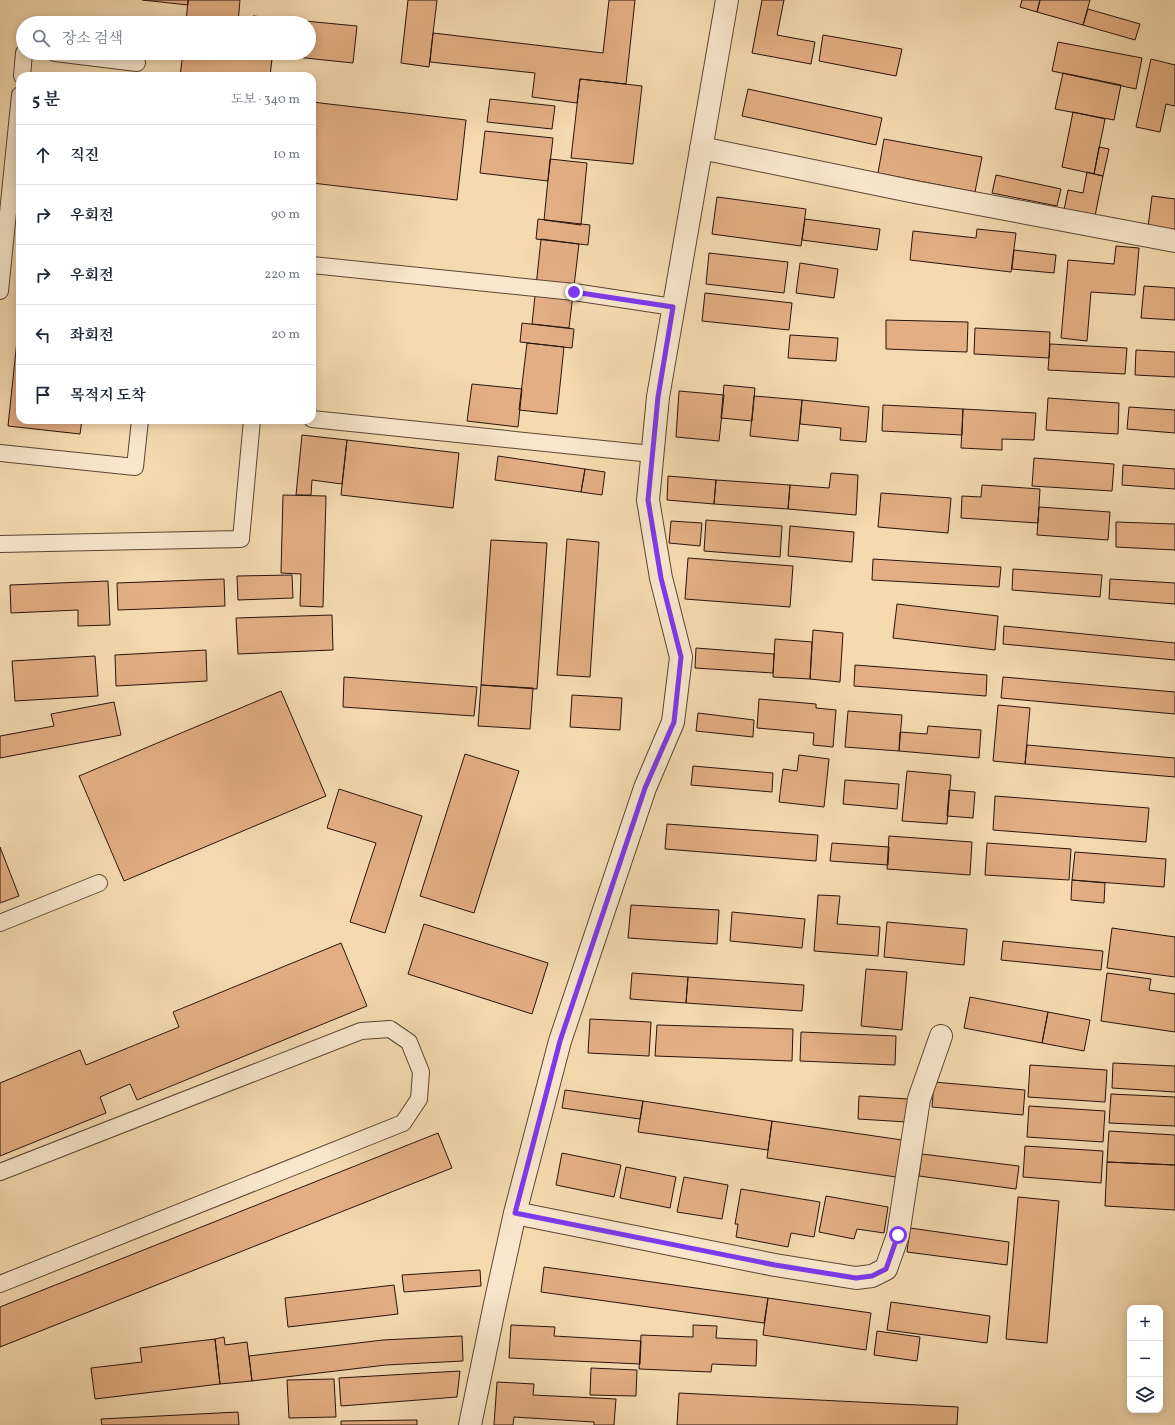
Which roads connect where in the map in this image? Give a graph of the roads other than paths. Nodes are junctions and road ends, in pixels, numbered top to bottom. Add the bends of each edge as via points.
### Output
1 (727, 0) edge
2 (23, 60) edge
3 (112, 60) edge
4 (137, 63) dead end
5 (22, 72) edge
6 (16, 134) edge
7 (701, 148) junction
8 (1175, 241) edge
9 (316, 265) edge
10 (0, 291) edge
11 (673, 307) junction
12 (316, 419) edge
13 (140, 424) edge
14 (252, 424) edge
15 (0, 453) edge
16 (652, 454) junction
17 (0, 544) edge
18 (99, 883) dead end
19 (0, 923) edge
20 (941, 1036) dead end
21 (0, 1172) edge
22 (515, 1213) junction
23 (0, 1284) edge
24 (470, 1425) edge

1 - 7 street
2 - 5 lane
3 - 4 lane
6 - 10 lane
7 - 8 street
7 - 11 street
9 - 11 lane via 574,292
11 - 16 street via 658,397
12 - 16 lane
13 - 15 lane via 135,467
14 - 17 lane via 241,539
16 - 22 street via 648,500 661,578 681,657 674,722 645,788 560,1041
18 - 19 lane
20 - 22 street via 919,1099 898,1235 886,1269 872,1276 856,1278 775,1265
21 - 23 lane via 361,1031 390,1029 409,1042 421,1072 419,1099 403,1123
22 - 24 street

